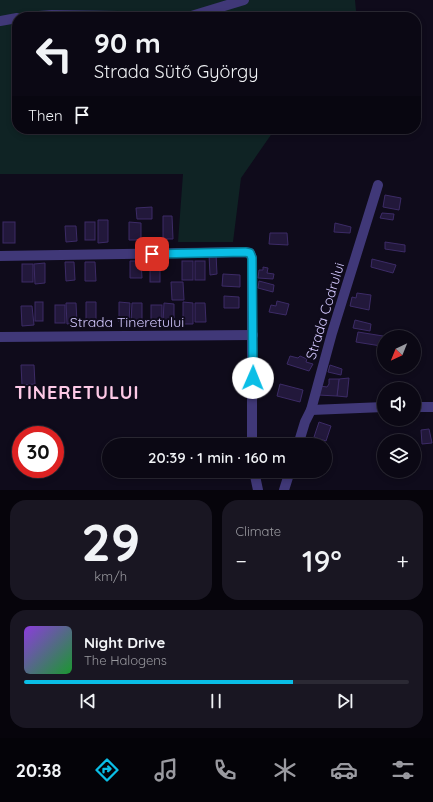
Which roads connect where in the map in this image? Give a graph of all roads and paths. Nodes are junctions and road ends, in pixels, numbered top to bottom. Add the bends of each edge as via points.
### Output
1 (244, 0) edge
2 (204, 12) edge
3 (12, 19) edge
4 (0, 21) edge
5 (378, 185) dead end
6 (0, 256) edge
7 (254, 335) junction
8 (0, 337) edge
9 (377, 407) edge
10 (421, 407) edge
11 (433, 407) edge
12 (311, 410) junction
13 (252, 438) edge
14 (301, 438) edge
15 (255, 478) edge
16 (288, 478) edge
17 (258, 490) edge
18 (284, 490) edge

1 - 2 street
3 - 4 street
5 - 12 street, Strada Codrului
6 - 7 street via 250,253
7 - 8 street, Strada Tineretului
7 - 13 street
9 - 12 street
10 - 11 street
12 - 14 street, Strada Codrului
15 - 17 street
16 - 18 street

